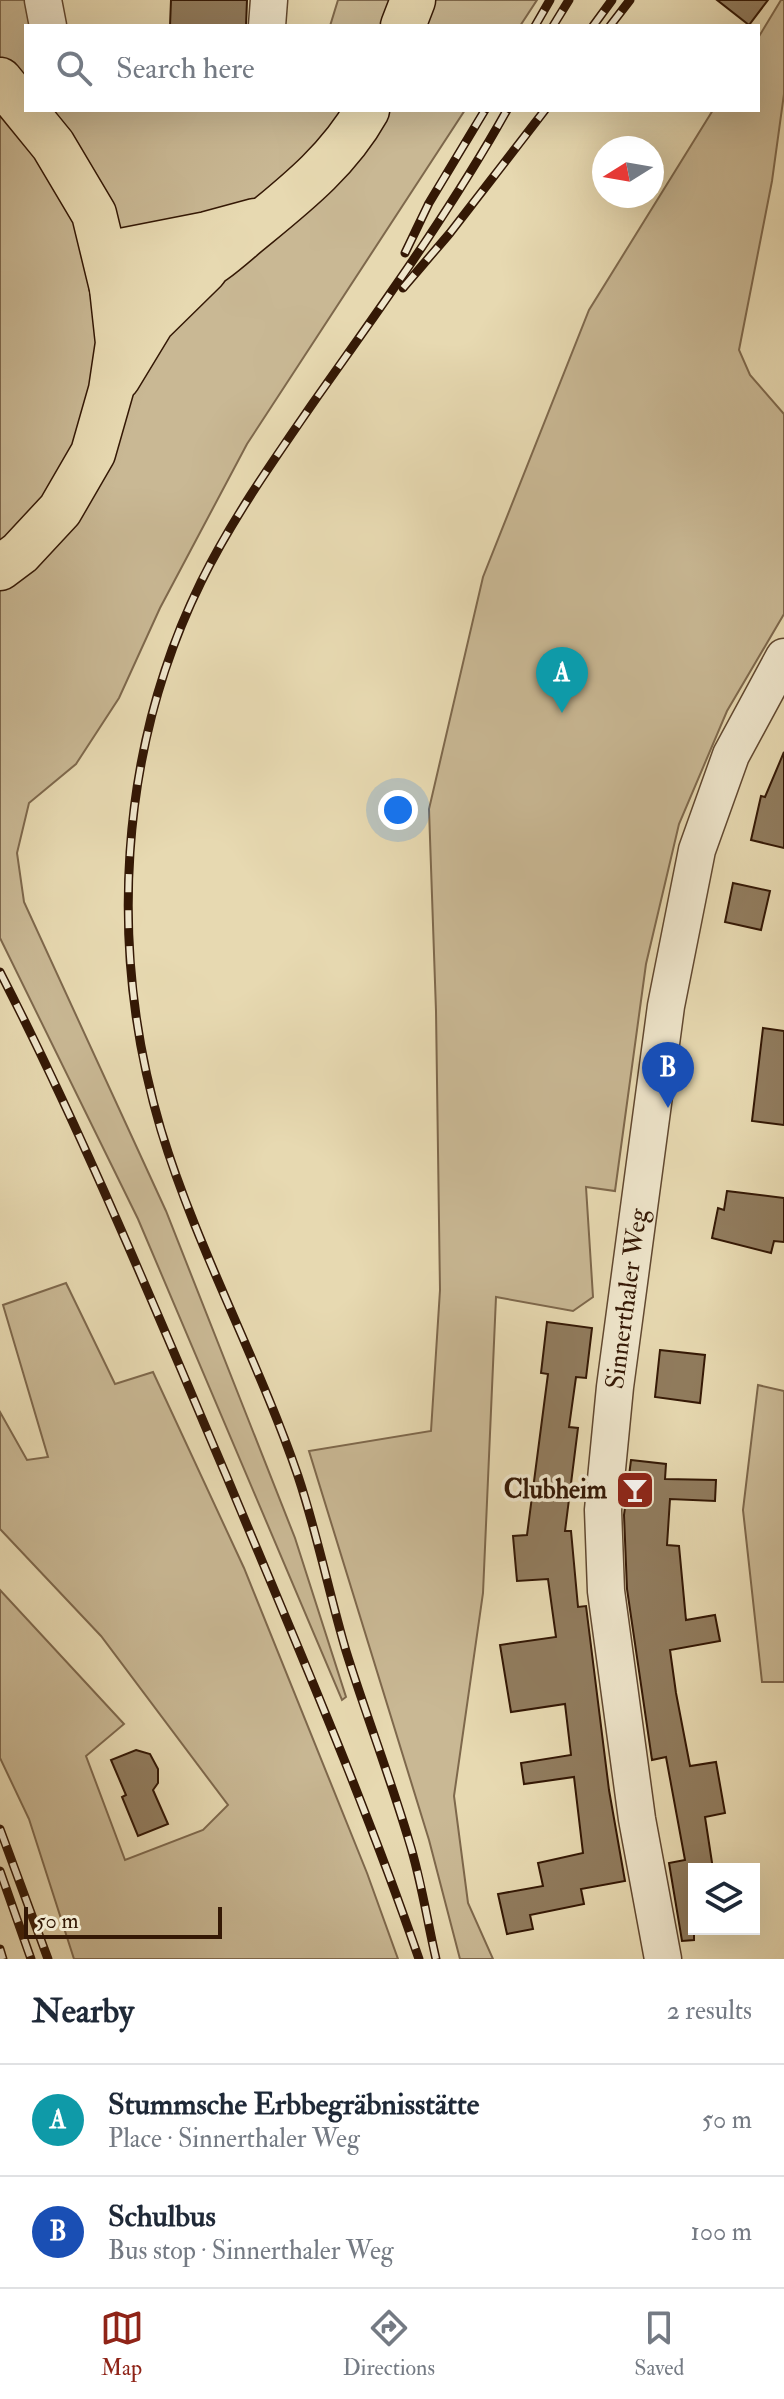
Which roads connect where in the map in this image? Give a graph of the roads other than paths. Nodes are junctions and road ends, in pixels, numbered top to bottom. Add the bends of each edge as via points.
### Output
1 (43, 0) edge
2 (269, 0) edge
3 (413, 0) edge
4 (48, 24) edge
5 (267, 24) edge
6 (404, 24) edge
7 (0, 80) edge
8 (24, 109) edge
9 (26, 112) edge
10 (366, 112) edge
11 (268, 217) junction
12 (212, 263) junction
13 (108, 271) junction
14 (111, 390) junction
15 (0, 568) edge
16 (784, 657) edge
17 (663, 1959) edge

1 - 4 street
2 - 5 street
3 - 6 main road
7 - 8 main road
9 - 13 main road via 53,145 94,214
10 - 11 main road via 311,182
11 - 12 main road
11 - 13 main road
12 - 13 main road via 186,276 141,285
12 - 14 main road via 152,322
13 - 14 main road via 118,343
14 - 15 main road via 93,453 60,510
16 - 17 street, Sinnerthaler Weg via 731,755 687,895 666,1006 603,1510 606,1591 637,1819

